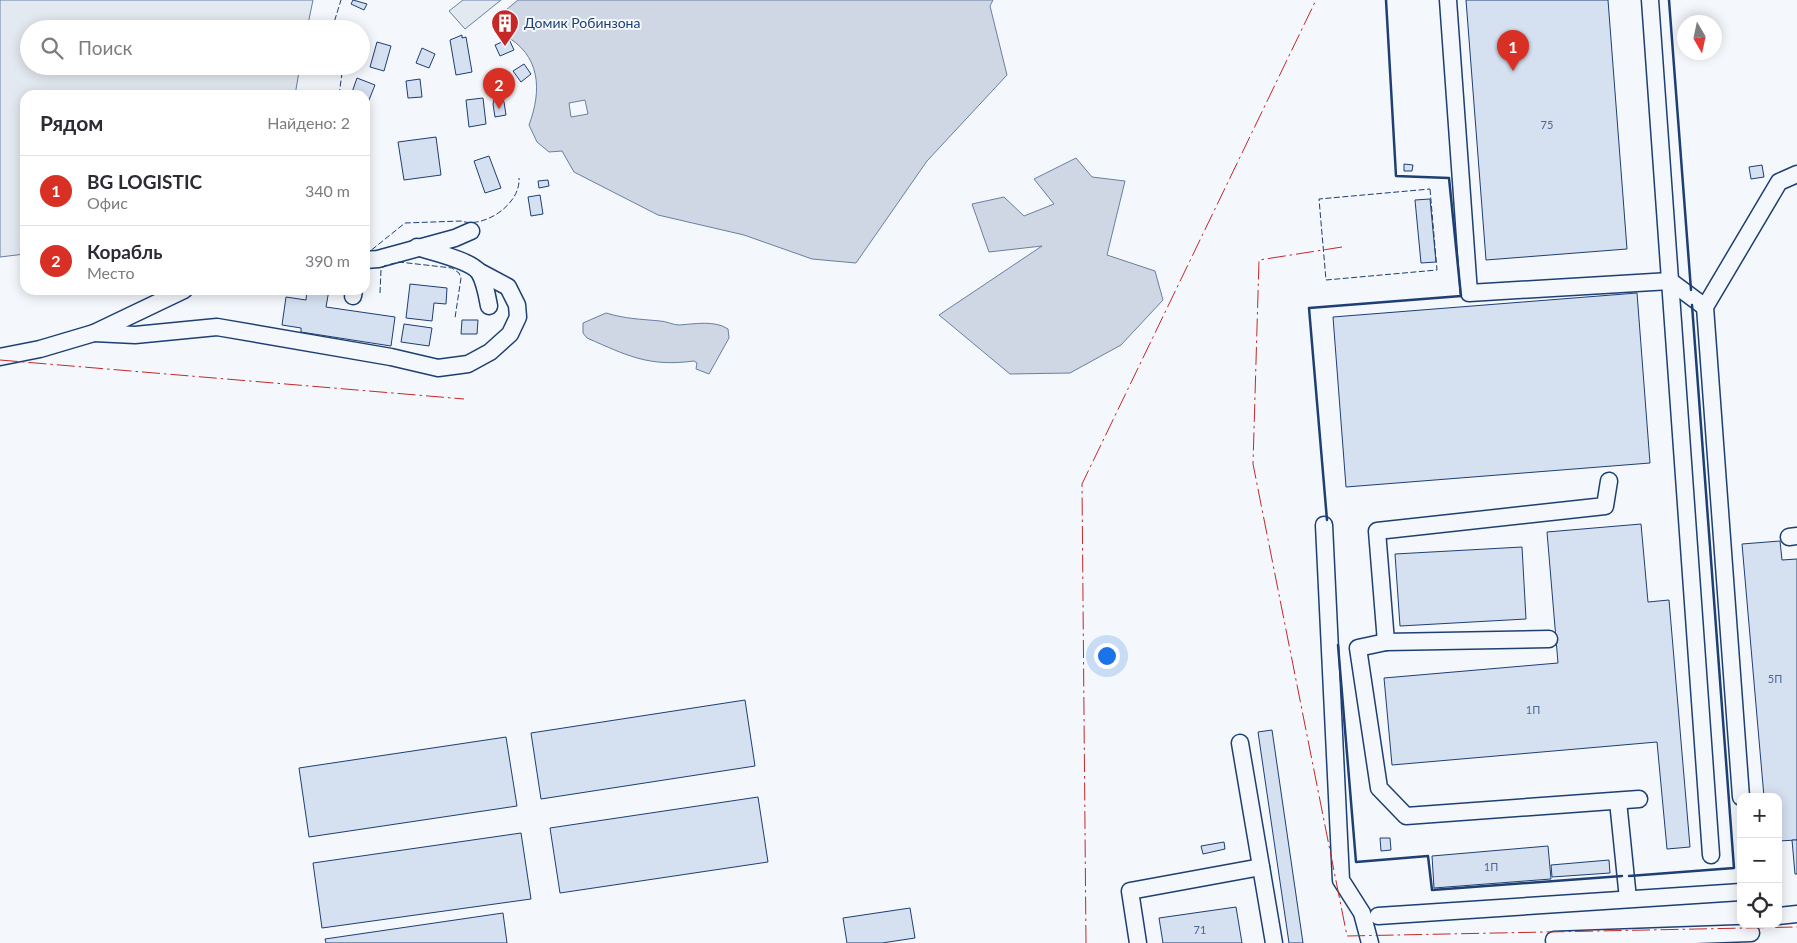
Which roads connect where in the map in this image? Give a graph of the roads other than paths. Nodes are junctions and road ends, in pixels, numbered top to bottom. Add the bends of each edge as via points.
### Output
1 (1448, 0) edge
2 (1650, 0) edge
3 (1797, 174) edge
4 (471, 231) dead end
5 (417, 248) junction
6 (370, 260) edge
7 (478, 271) junction
8 (1670, 281) junction
9 (174, 295) edge
10 (489, 306) dead end
11 (1705, 307) junction
12 (94, 333) junction
13 (0, 357) edge
14 (1608, 481) dead end
15 (1324, 525) dead end
16 (1549, 639) dead end
17 (1386, 642) junction
18 (1240, 743) dead end
19 (1741, 793) edge
20 (1639, 799) dead end
21 (1618, 801) junction
22 (1712, 855) dead end
23 (1261, 867) junction
24 (1737, 892) edge
25 (1628, 899) junction
26 (1797, 914) edge
27 (1378, 916) dead end
28 (1782, 916) edge
29 (1751, 933) edge
30 (1554, 940) dead end
31 (1138, 943) edge
32 (1274, 943) edge
33 (1370, 943) edge

1 - 8 lane via 1469,294
2 - 8 lane
3 - 11 lane via 1779,182
4 - 5 lane
5 - 6 lane
5 - 7 lane via 467,264
7 - 10 lane
7 - 12 lane via 508,287 517,304 518,317 510,334 490,352 468,364 438,368 217,327 134,335
8 - 11 lane
8 - 22 lane
9 - 12 lane
11 - 19 lane
12 - 13 lane
14 - 17 lane via 1605,506 1377,531
15 - 33 lane via 1341,880 1362,913
16 - 17 lane
17 - 21 lane via 1358,648 1378,788 1406,816
18 - 23 lane
20 - 21 lane
21 - 25 lane
23 - 31 lane via 1130,891
23 - 32 lane
24 - 25 lane
25 - 27 lane
26 - 28 lane
29 - 30 lane

